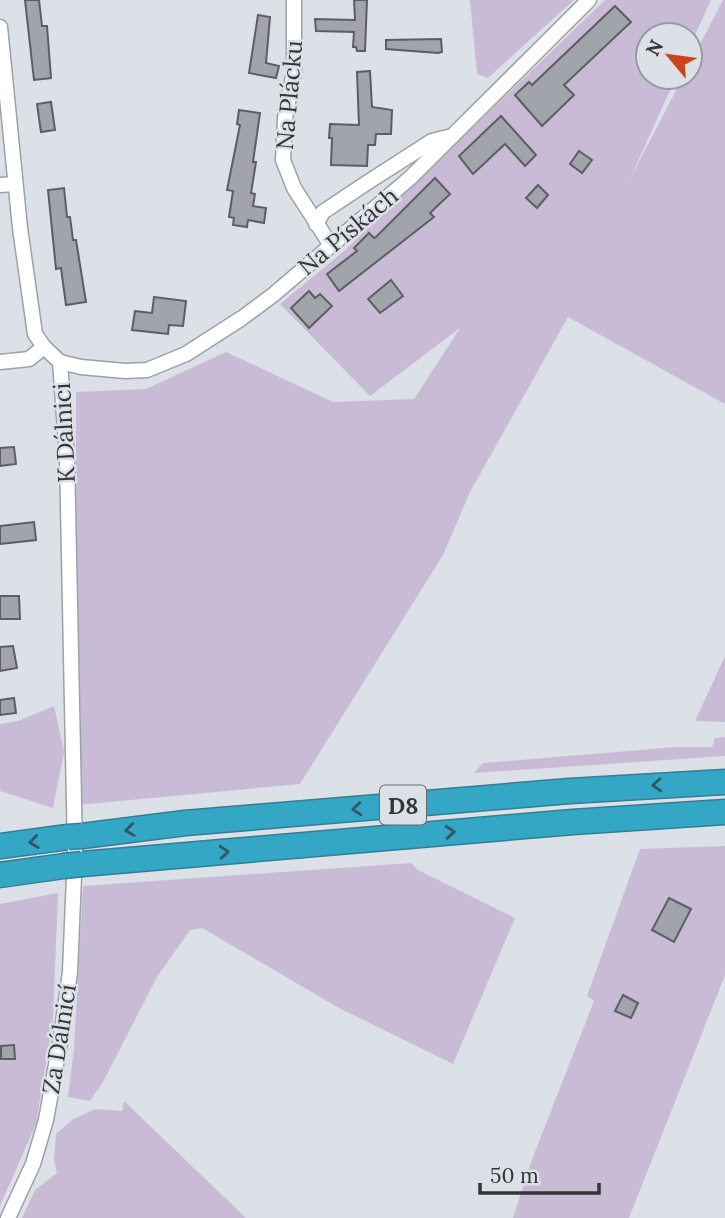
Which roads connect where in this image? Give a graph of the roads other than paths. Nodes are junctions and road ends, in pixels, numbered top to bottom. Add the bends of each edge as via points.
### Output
1 (294, 0) edge
2 (589, 0) edge
3 (0, 27) edge
4 (450, 137) junction
5 (16, 184) junction
6 (0, 185) edge
7 (316, 224) junction
8 (330, 244) junction
9 (44, 347) junction
10 (0, 362) edge
11 (60, 362) junction
12 (725, 782) edge
13 (725, 812) edge
14 (0, 846) edge
15 (74, 851) junction
16 (0, 875) edge
17 (8, 1218) edge

1 - 7 street, Na Plácku via 294,71 283,160
2 - 4 street, Na Pískách
3 - 5 street, K Dálnici
4 - 7 street via 432,141 365,184 323,212
4 - 8 street, Na Pískách via 410,178
5 - 6 street
5 - 9 street, K Dálnici via 31,312 35,334
7 - 8 street, Na Plácku
8 - 11 street, Na Pískách via 274,295 166,364 125,371
9 - 10 street via 29,359
9 - 11 street, K Dálnici
11 - 15 street, K Dálnici via 67,457
12 -> 15 highway, D8 via 198,822
15 -> 13 highway, D8
15 -> 14 highway, D8
15 - 16 highway, D8
15 - 17 street, Za Dálnicí via 70,972 61,1037 46,1120 33,1164

